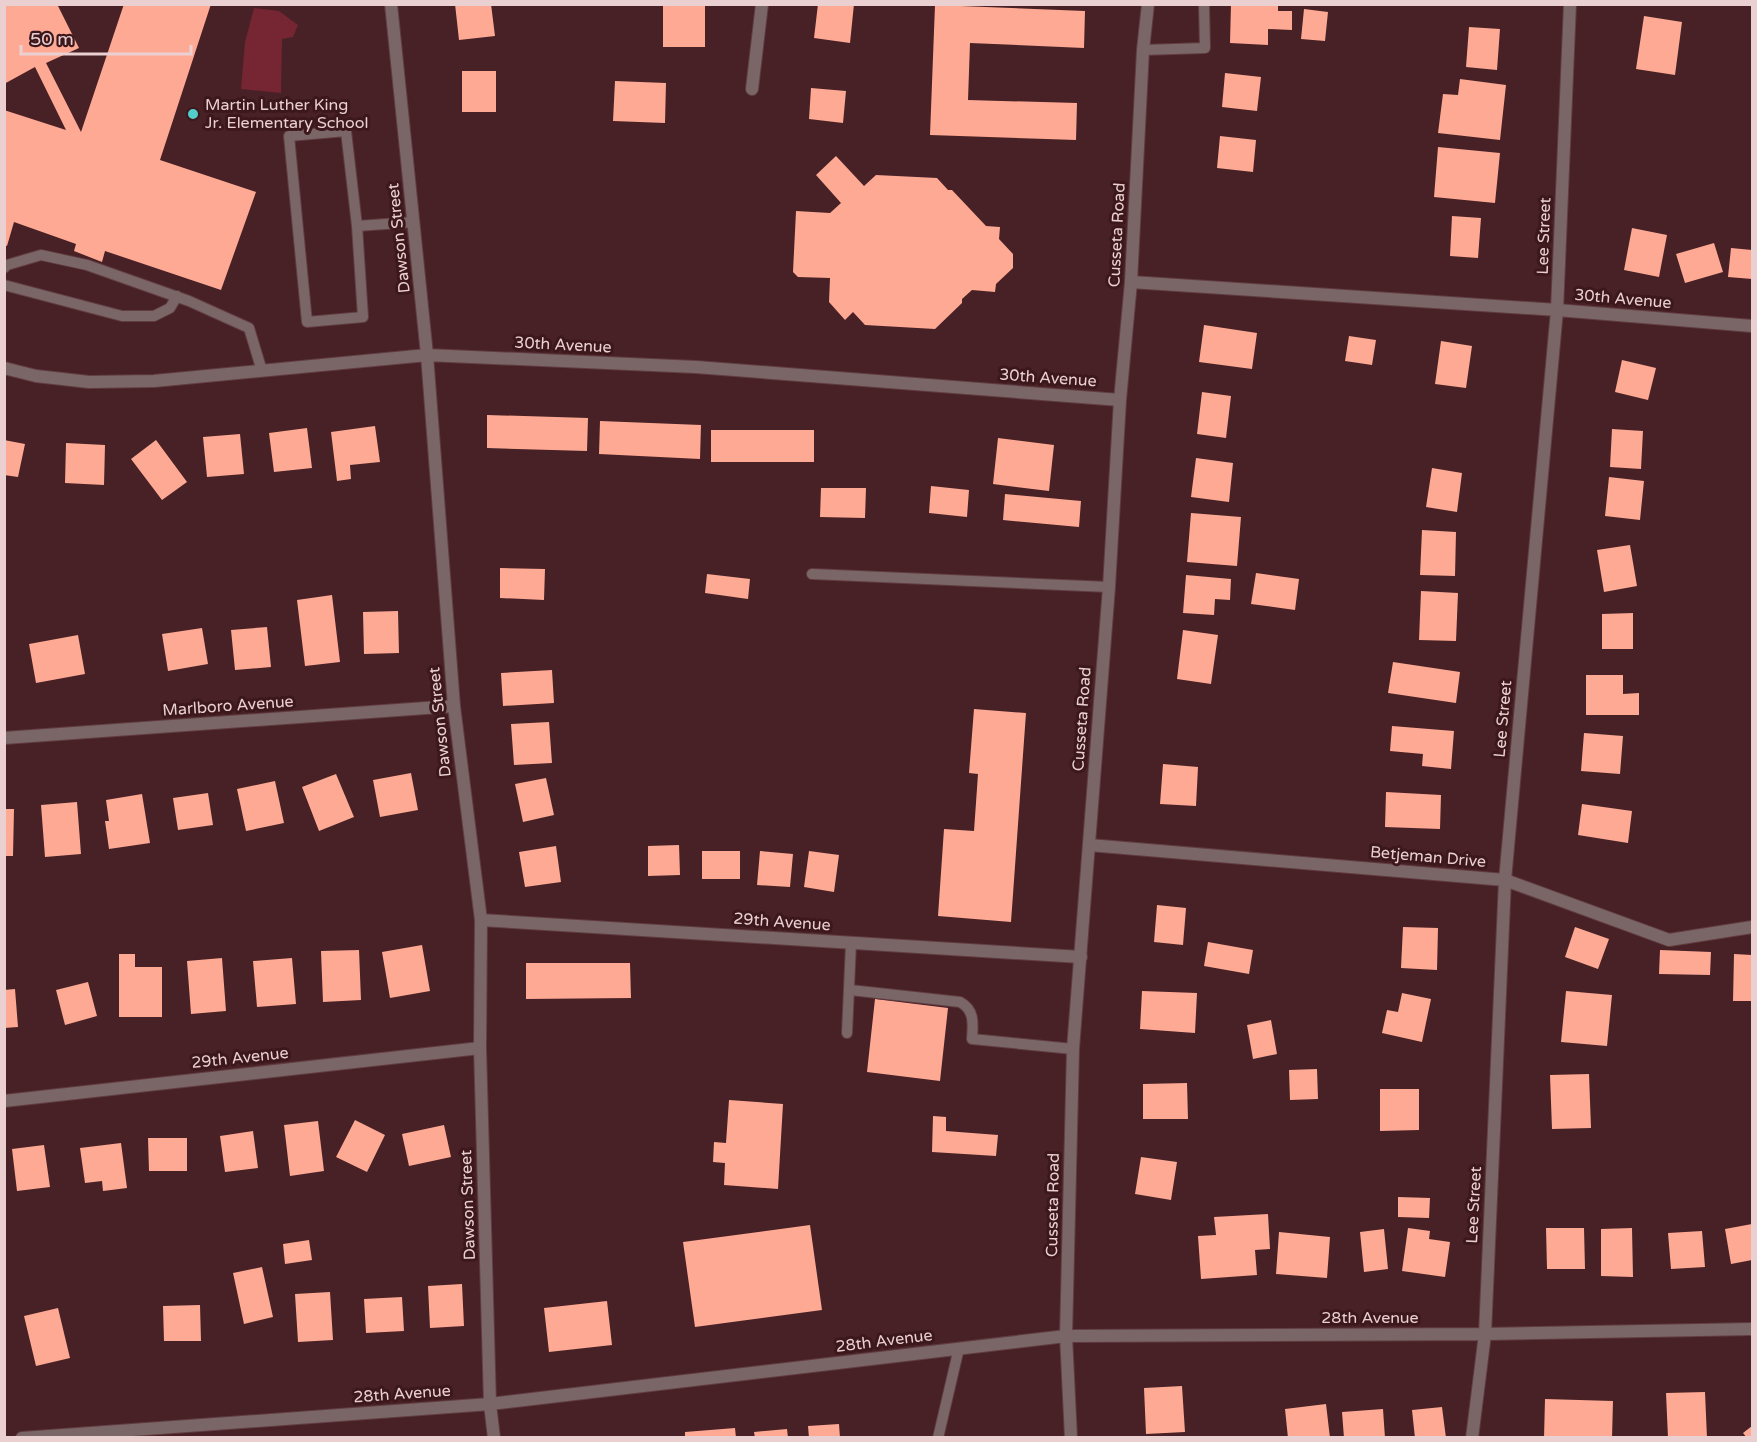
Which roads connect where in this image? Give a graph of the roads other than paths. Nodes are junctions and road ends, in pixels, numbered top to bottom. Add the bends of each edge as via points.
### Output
1 (391, 4) edge
2 (762, 4) edge
3 (1148, 4) edge
4 (1204, 4) edge
5 (1570, 4) edge
6 (1143, 50) junction
7 (752, 89) dead end
8 (414, 222) junction
9 (357, 226) junction
10 (4, 268) edge
11 (1131, 282) junction
12 (4, 285) edge
13 (177, 296) junction
14 (1557, 310) junction
15 (1752, 326) edge
16 (427, 355) junction
17 (4, 368) edge
18 (262, 370) junction
19 (1120, 400) junction
20 (812, 574) dead end
21 (1109, 587) junction
22 (454, 706) junction
23 (4, 738) edge
24 (1089, 845) junction
25 (1505, 880) junction
26 (481, 920) junction
27 (1752, 927) edge
28 (851, 943) junction
29 (1081, 957) junction
30 (850, 990) junction
31 (847, 1033) dead end
32 (480, 1048) junction
33 (1073, 1049) junction
34 (4, 1101) edge
35 (1752, 1329) edge
36 (1485, 1334) junction
37 (1066, 1336) junction
38 (959, 1348) junction
39 (490, 1404) junction
40 (141, 1433) edge
41 (22, 1437) edge
42 (494, 1437) edge
43 (938, 1437) edge
44 (1071, 1437) edge
45 (1472, 1437) edge

1 - 8 street, Dawson Street
2 - 7 street
3 - 6 street, Cusseta Road
4 - 6 lane via 1205,48
5 - 14 street, Lee Street
6 - 11 street, Cusseta Road
8 - 9 lane
8 - 16 street, Dawson Street
9 - 9 lane via 346,131 290,136 307,322 363,317
10 - 13 lane via 41,255 87,265
11 - 14 street, 30th Avenue
11 - 19 street, Cusseta Road
12 - 13 lane via 122,316 154,316 170,308
13 - 18 lane via 249,328
14 - 15 street, 30th Avenue
14 - 25 street, Lee Street
16 - 18 street, 30th Avenue
16 - 19 street, 30th Avenue via 696,367
16 - 22 street, Dawson Street
17 - 18 street, 30th Avenue via 89,382 154,381
19 - 21 street, Cusseta Road
20 - 21 lane
21 - 24 street, Cusseta Road
22 - 23 street, Marlboro Avenue
22 - 26 street, Dawson Street
24 - 25 street, Betjeman Drive
24 - 29 street, Cusseta Road
25 - 27 street, Betjeman Drive via 1669,940
25 - 36 street, Lee Street
26 - 28 street, 29th Avenue
26 - 32 street, Dawson Street
28 - 29 street, 29th Avenue
28 - 30 lane
29 - 33 street, Cusseta Road
30 - 31 lane
30 - 33 lane via 960,1002 973,1015 972,1039
32 - 34 street, 29th Avenue
32 - 39 street, Dawson Street
33 - 37 street, Cusseta Road
35 - 36 street, 28th Avenue
36 - 37 street, 28th Avenue
36 - 45 street, Lee Street
37 - 38 street, 28th Avenue
37 - 44 street, Cusseta Road
38 - 39 street, 28th Avenue
38 - 43 lane
39 - 40 street, 28th Avenue
39 - 42 street, Dawson Street
40 - 41 street, 28th Avenue

